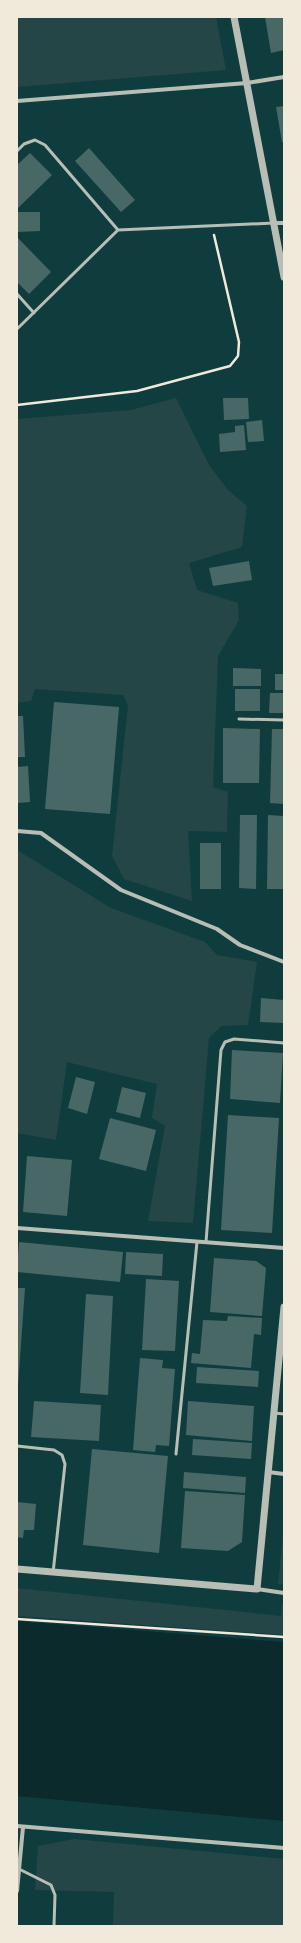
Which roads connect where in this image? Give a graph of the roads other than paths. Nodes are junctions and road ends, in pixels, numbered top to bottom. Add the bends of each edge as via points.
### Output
1 (234, 17) edge
2 (284, 77) edge
3 (247, 83) junction
4 (17, 101) edge
5 (17, 151) edge
6 (274, 222) junction
7 (284, 223) edge
8 (118, 230) junction
9 (284, 277) edge
10 (17, 294) edge
11 (34, 313) junction
12 (17, 329) edge
13 (240, 719) dead end
14 (284, 720) edge
15 (17, 831) edge
16 (284, 962) edge
17 (284, 1043) edge
18 (17, 1228) edge
19 (197, 1242) junction
20 (206, 1242) junction
21 (284, 1248) edge
22 (284, 1307) edge
23 (274, 1413) junction
24 (284, 1414) edge
25 (17, 1446) edge
26 (176, 1454) dead end
27 (268, 1472) junction
28 (284, 1474) edge
29 (17, 1569) edge
30 (53, 1572) junction
31 (257, 1589) junction
32 (284, 1592) edge
33 (17, 1826) edge
34 (23, 1827) junction
35 (284, 1848) edge
36 (19, 1869) junction
37 (17, 1891) edge
38 (54, 1926) edge

1 - 3 street
2 - 3 street
3 - 4 street
3 - 6 street
5 - 8 lane via 24,144 35,140 45,145
6 - 7 street
6 - 8 lane
6 - 9 street
8 - 11 lane
10 - 11 lane
11 - 12 lane
13 - 14 lane
15 - 16 street via 41,833 121,890 217,929 240,945
17 - 20 lane via 234,1039 226,1042 221,1050
18 - 19 street
19 - 20 street
19 - 26 lane
20 - 21 street
22 - 23 street
23 - 24 lane
23 - 27 street
25 - 30 lane via 54,1450 62,1455 65,1464
27 - 28 street
27 - 31 street
29 - 30 street
30 - 31 street
31 - 32 street
33 - 34 street
34 - 35 street
34 - 36 street
36 - 37 street
36 - 38 lane via 51,1885 55,1895

